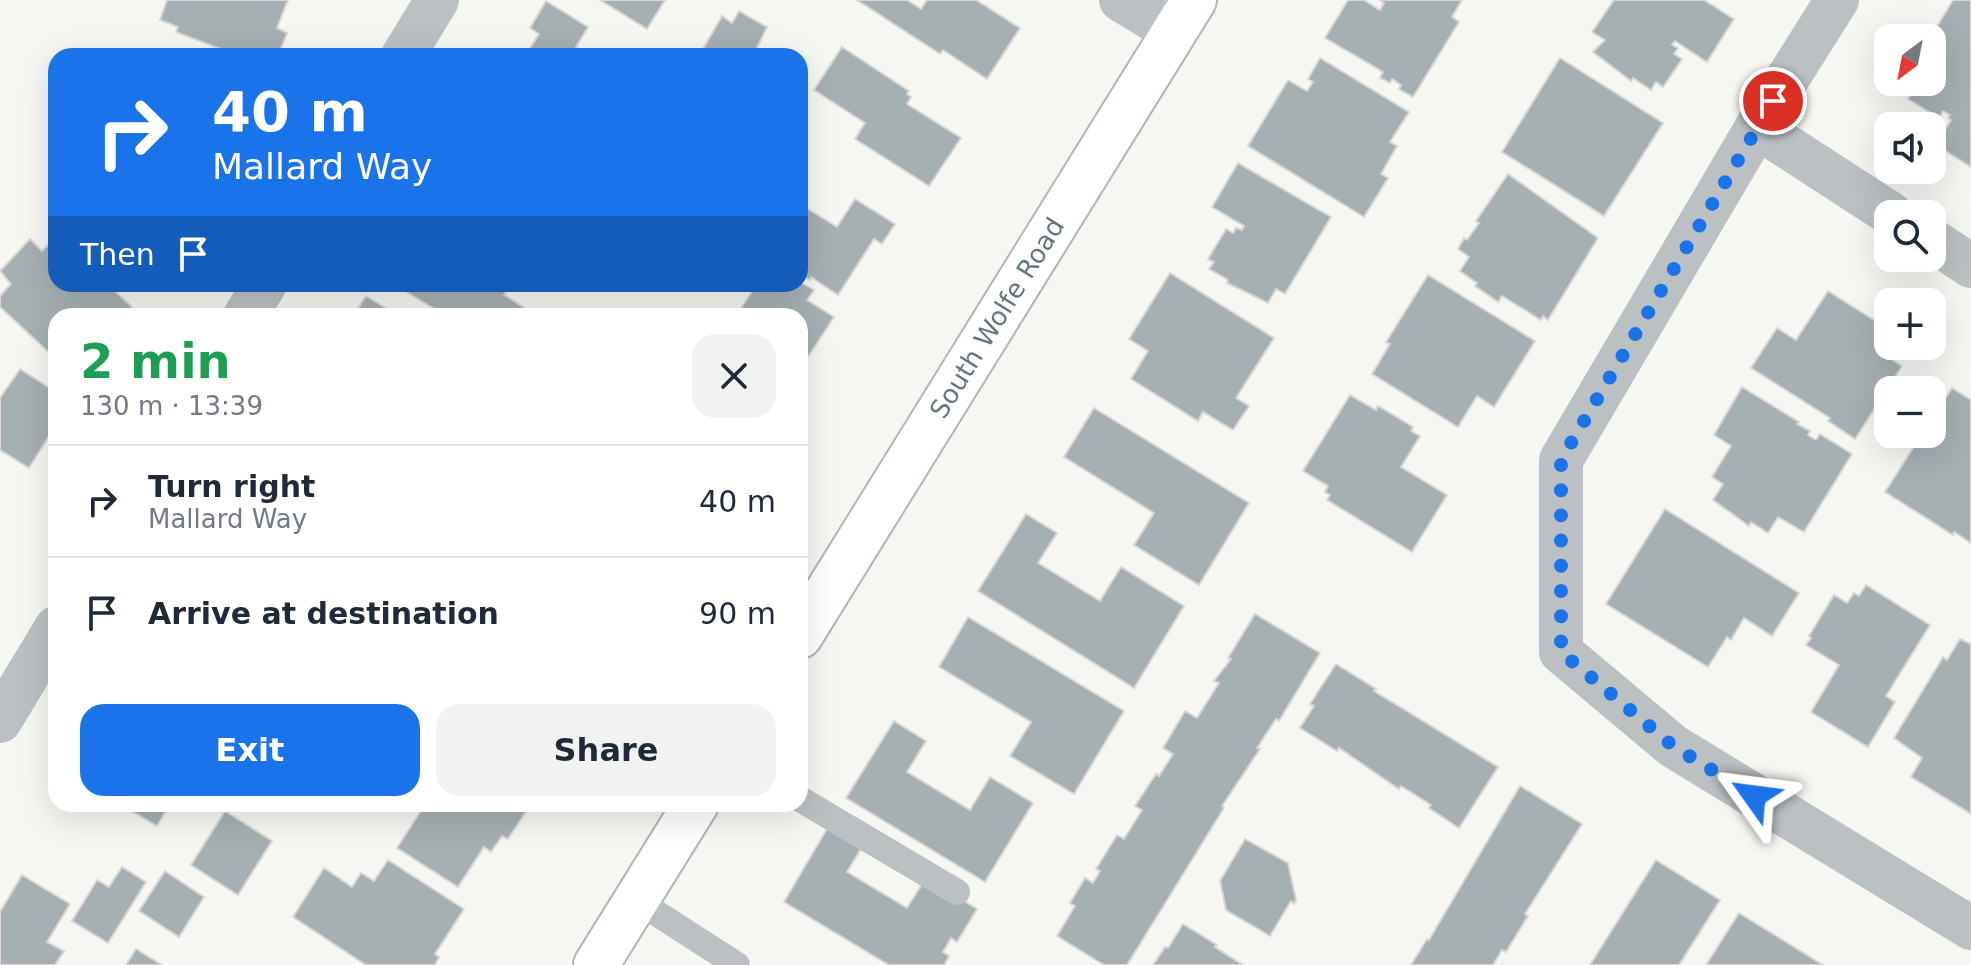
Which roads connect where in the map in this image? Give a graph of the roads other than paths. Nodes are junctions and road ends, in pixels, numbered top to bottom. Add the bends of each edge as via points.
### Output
1 (437, 0) edge
2 (1121, 0) edge
3 (1837, 0) edge
4 (1184, 16) edge
5 (408, 48) edge
6 (1757, 127) junction
7 (1874, 203) edge
8 (1946, 249) edge
9 (1971, 266) edge
10 (808, 623) edge
11 (48, 641) edge
12 (0, 721) edge
13 (808, 804) edge
14 (691, 812) edge
15 (957, 892) dead end
16 (636, 900) junction
17 (1971, 928) edge
18 (596, 965) edge
19 (737, 965) edge

1 - 5 street
2 - 4 street
3 - 6 street
4 - 10 main road, South Wolfe Road
6 - 7 street
6 - 17 street via 1561,460 1561,652 1673,746
8 - 9 street
11 - 12 street
13 - 15 lane
14 - 16 main road
16 - 18 main road
16 - 19 lane

